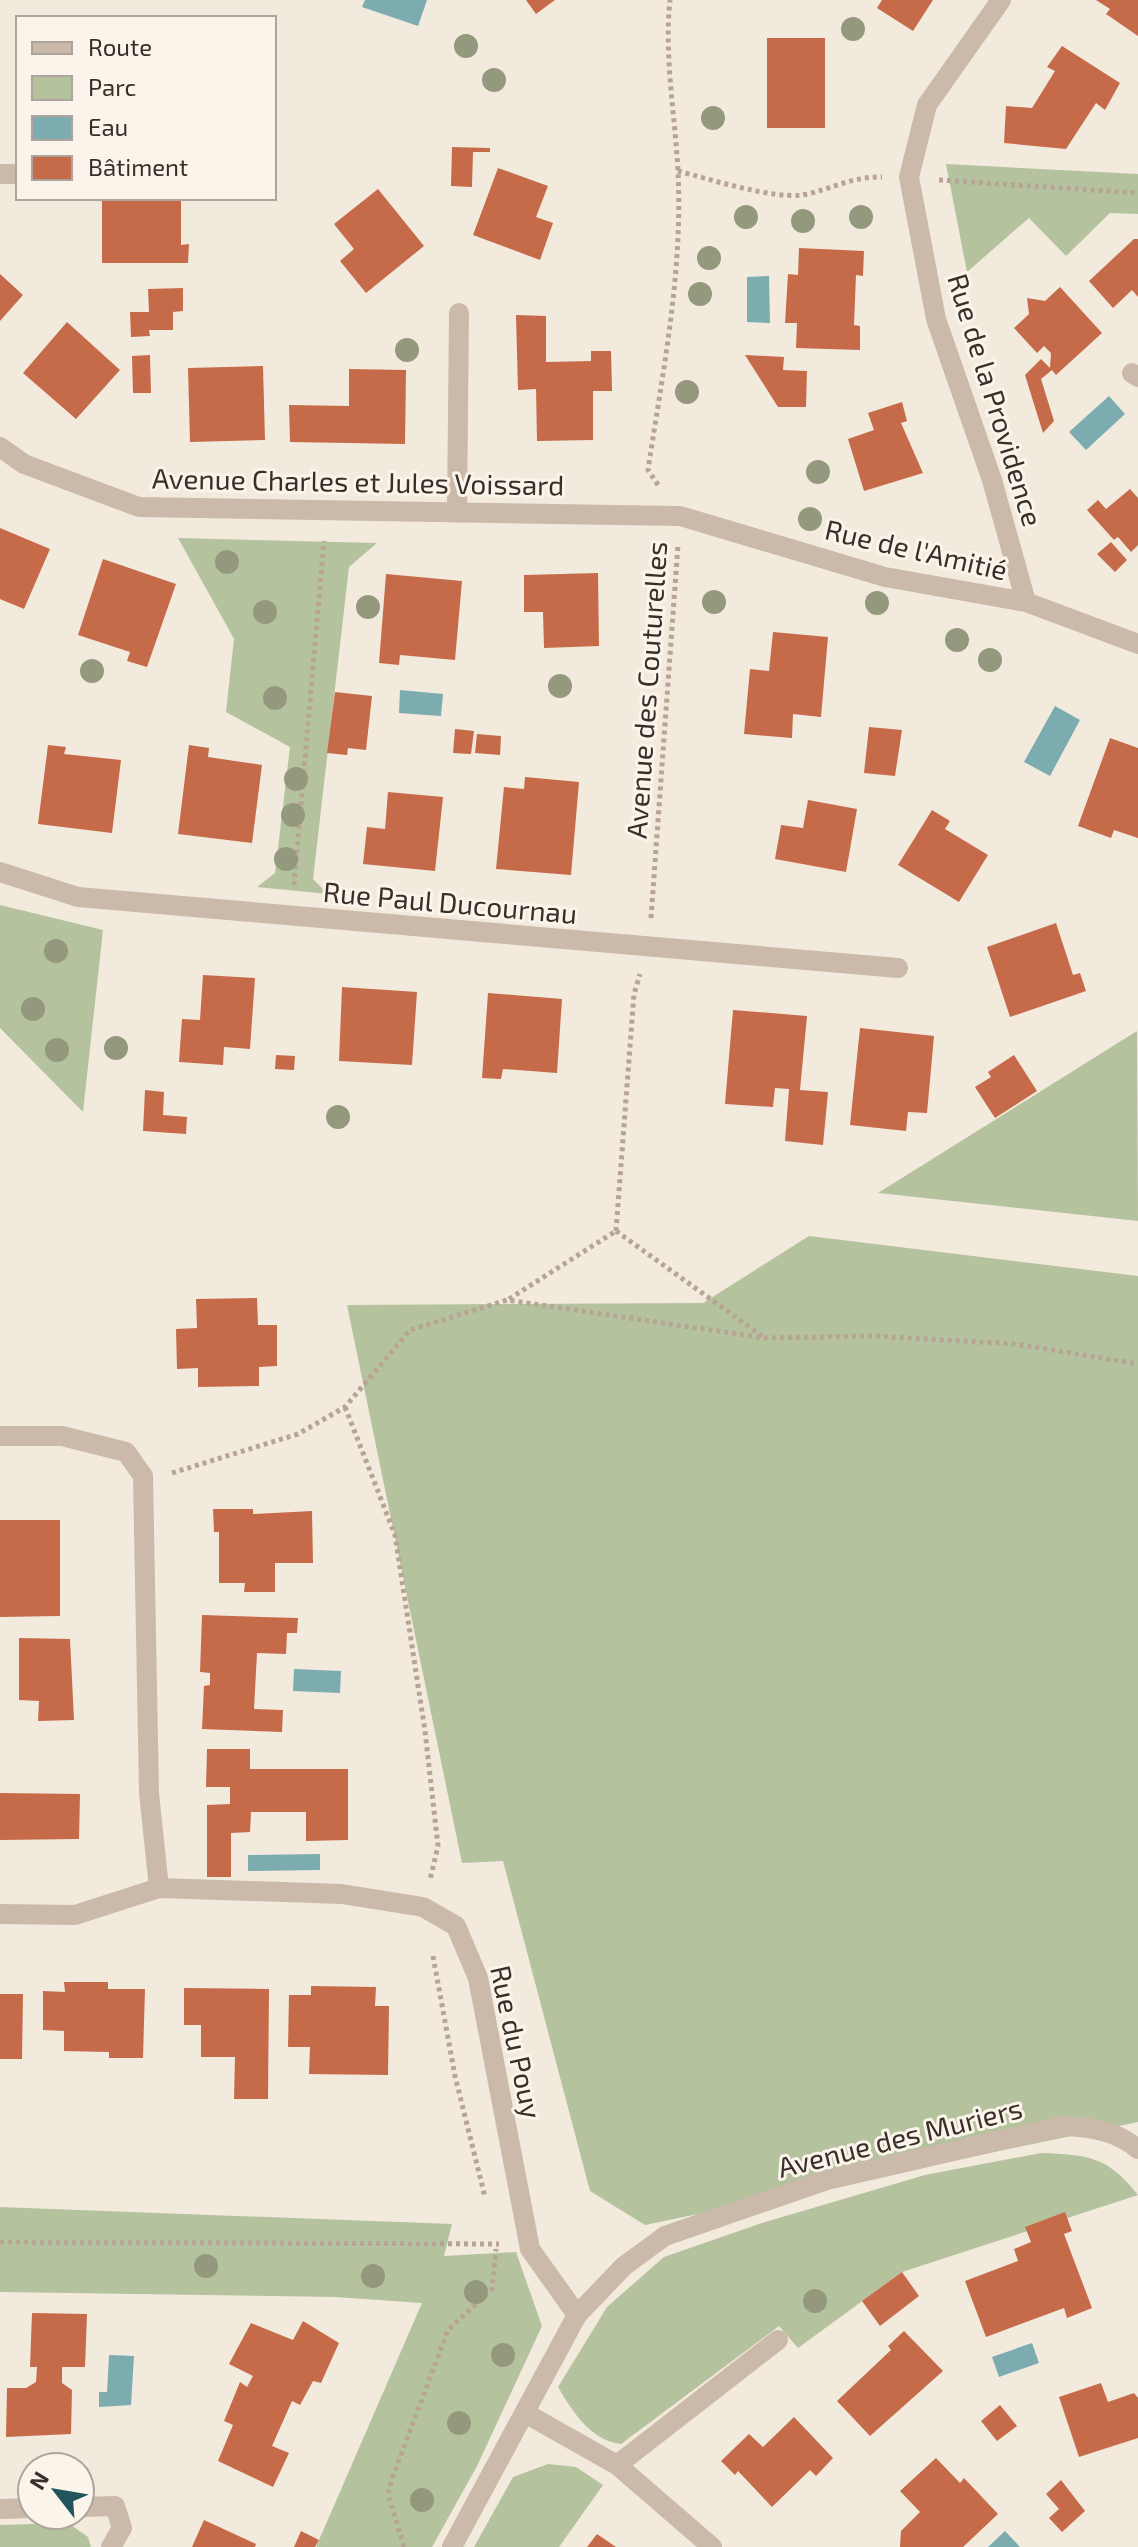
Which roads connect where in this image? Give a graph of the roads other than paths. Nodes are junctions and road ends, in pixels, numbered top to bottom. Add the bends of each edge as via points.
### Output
1 (1001, 0) edge
2 (459, 313) dead end
3 (0, 447) edge
4 (457, 513) junction
5 (680, 516) joint
6 (1026, 602) junction
7 (1138, 644) edge
8 (0, 872) edge
9 (898, 968) dead end
10 (0, 1436) edge
11 (159, 1888) junction
12 (0, 1914) edge
13 (1138, 2149) edge
14 (577, 2315) junction
15 (778, 2340) dead end
16 (525, 2413) junction
17 (617, 2465) junction
18 (96, 2507) edge
19 (111, 2547) edge
20 (452, 2547) edge
21 (712, 2547) edge

1 - 6 street, Rue de la Providence via 927,105 909,177 936,319 992,480
2 - 4 street
3 - 4 street, Avenue Charles et Jules Voissard via 24,464 139,507
4 - 5 street, Avenue Charles et Jules Voissard
5 - 6 street, Rue de l'Amitié via 885,577
6 - 7 street, Rue de l'Amitié
8 - 9 street, Rue Paul Ducournau via 78,897
10 - 11 street via 62,1436 126,1452 143,1476 149,1793
11 - 12 street, Rue du Pouy via 75,1915
11 - 14 street, Rue du Pouy via 342,1894 423,1907 456,1926 478,1978 530,2249
13 - 14 street, Avenue des Muriers via 1124,2138 1091,2127 1063,2126 827,2180 665,2236 624,2266
14 - 16 street, Avenue des Muriers
15 - 17 street
16 - 17 street
16 - 20 street, Avenue des Muriers
17 - 21 street
18 - 19 street via 115,2506 122,2528

